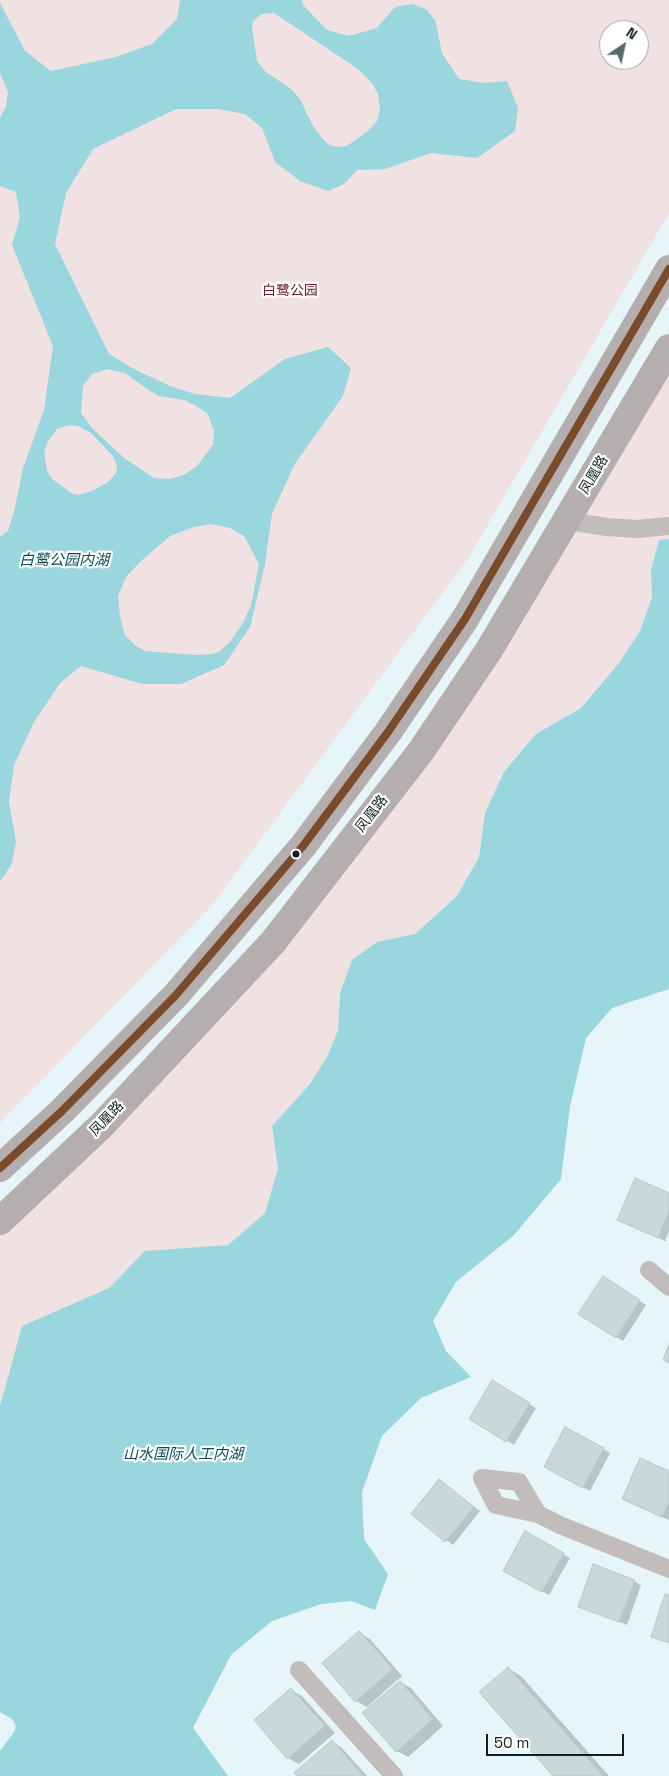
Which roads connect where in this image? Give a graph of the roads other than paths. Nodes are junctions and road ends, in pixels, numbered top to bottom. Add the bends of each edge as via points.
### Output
1 (669, 269) edge
2 (669, 348) edge
3 (566, 521) junction
4 (669, 526) edge
5 (0, 1168) edge
6 (0, 1221) edge
7 (649, 1270) dead end
8 (669, 1287) edge
9 (538, 1514) dead end
10 (669, 1569) edge
11 (299, 1670) dead end
12 (394, 1776) edge

1 - 5 highway via 465,619 388,732 303,846 176,995
2 - 3 highway, 凤凰路
3 - 4 street via 637,529
3 - 6 highway, 凤凰路 via 490,650 421,751 273,942 102,1125
7 - 8 street
9 - 10 street
11 - 12 street

